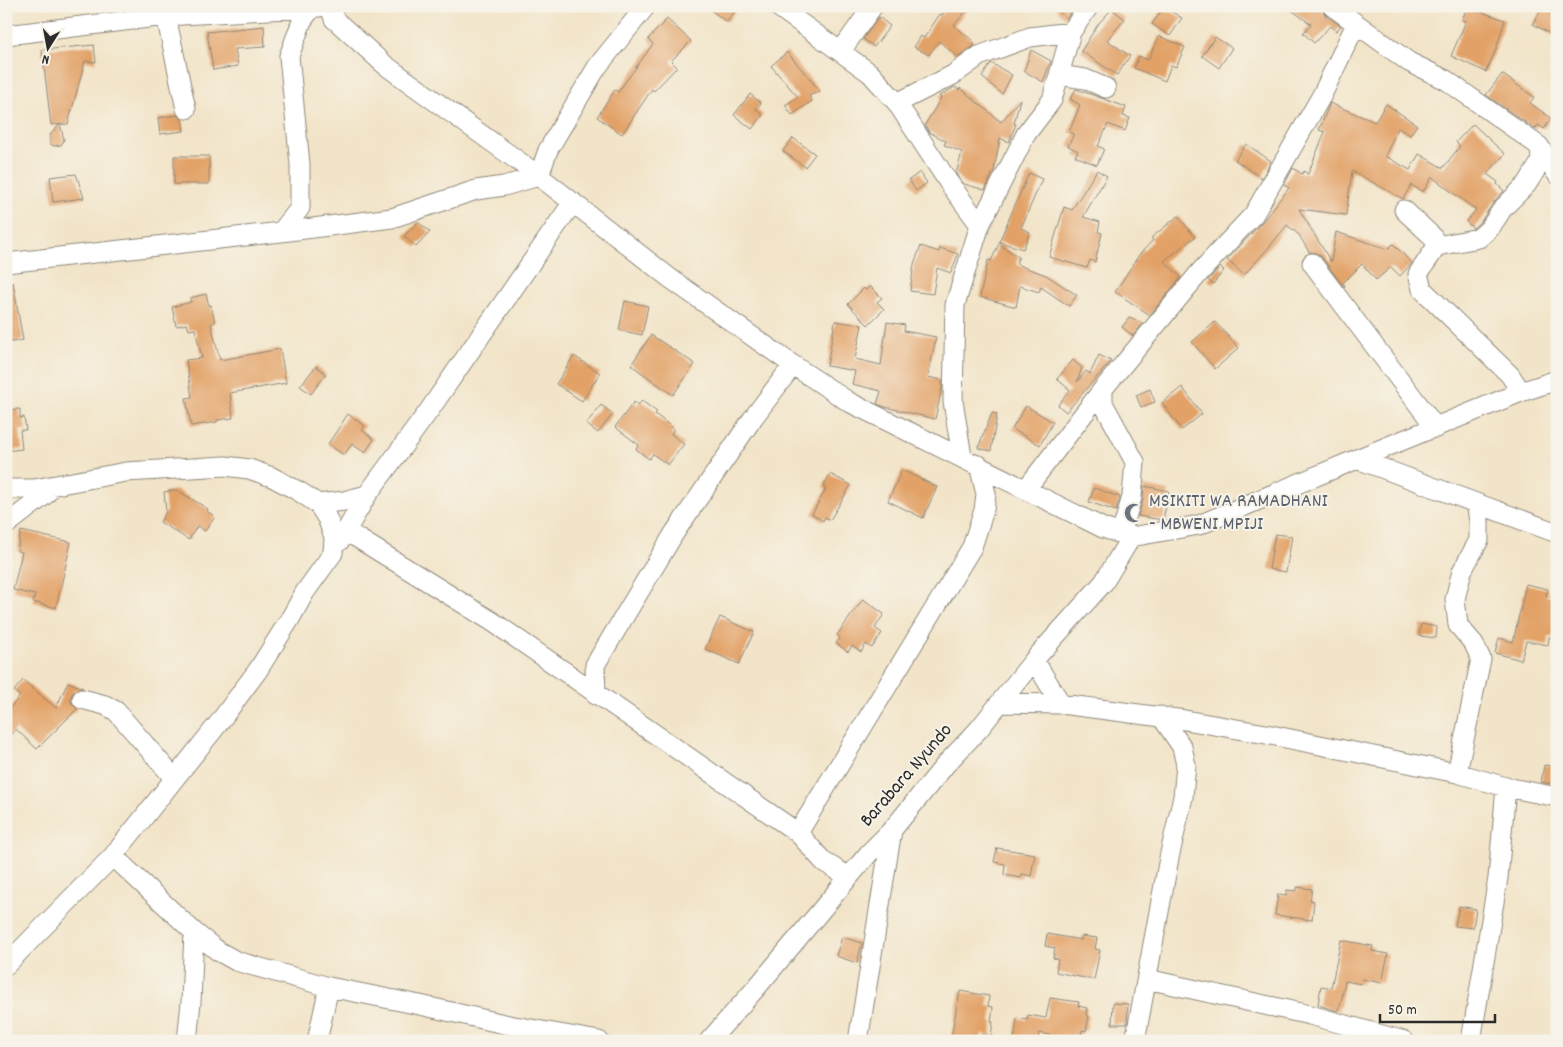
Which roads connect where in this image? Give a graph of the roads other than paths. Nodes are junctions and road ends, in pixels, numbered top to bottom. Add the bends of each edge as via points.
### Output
1 (330, 6) edge
2 (646, 6) edge
3 (777, 6) edge
4 (874, 6) edge
5 (1089, 6) edge
6 (1332, 6) edge
7 (315, 7) edge
8 (135, 13) edge
9 (166, 16) junction
10 (1356, 24) junction
11 (1071, 32) junction
12 (6, 35) edge
13 (841, 51) junction
14 (1059, 75) junction
15 (1106, 88) dead end
16 (898, 103) junction
17 (186, 109) dead end
18 (1539, 146) junction
19 (1557, 174) edge
20 (539, 176) junction
21 (573, 202) junction
22 (300, 208) junction
23 (1404, 210) dead end
24 (980, 225) junction
25 (312, 227) junction
26 (281, 232) junction
27 (1436, 246) junction
28 (6, 263) edge
29 (1312, 263) dead end
30 (793, 365) junction
31 (1557, 380) edge
32 (1104, 389) junction
33 (1521, 392) junction
34 (1436, 428) junction
35 (1357, 459) junction
36 (971, 461) junction
37 (52, 486) junction
38 (6, 489) edge
39 (1026, 489) junction
40 (367, 494) junction
41 (318, 504) junction
42 (1476, 504) junction
43 (6, 525) edge
44 (346, 531) junction
45 (1557, 533) edge
46 (1126, 535) junction
47 (333, 553) junction
48 (1034, 660) junction
49 (595, 665) junction
50 (570, 677) junction
51 (596, 695) junction
52 (82, 699) dead end
53 (1000, 703) junction
54 (1060, 704) junction
55 (1161, 716) junction
56 (1457, 773) junction
57 (174, 778) junction
58 (1506, 787) junction
59 (1557, 797) edge
60 (892, 830) junction
61 (798, 833) junction
62 (112, 856) junction
63 (849, 877) junction
64 (194, 932) junction
65 (6, 965) edge
66 (1146, 979) junction
67 (329, 987) junction
68 (188, 1041) edge
69 (317, 1041) edge
70 (599, 1041) edge
71 (709, 1041) edge
72 (858, 1041) edge
73 (1135, 1041) edge
74 (1404, 1041) edge
75 (1471, 1041) edge

1 - 20 street via 334,19 385,65
2 - 20 street via 597,67 548,150
3 - 13 street
4 - 13 street
5 - 11 street
6 - 10 street
7 - 9 street
7 - 22 street via 302,22 289,56 300,164
8 - 9 street
8 - 12 street
9 - 17 street
10 - 18 street via 1409,62 1446,80
10 - 32 street via 1322,95 1254,214 1200,272
11 - 14 street
11 - 16 street via 1030,37 979,56 953,75
13 - 16 street via 870,73
14 - 15 street via 1085,78
14 - 24 street via 1052,100 1026,134
16 - 24 street via 948,183
18 - 19 street
18 - 27 street via 1540,163 1490,228 1479,238
20 - 21 street
20 - 25 street via 476,190 392,218
21 - 30 street via 671,279
21 - 40 street via 428,412
22 - 25 street
22 - 26 street
23 - 27 street via 1432,236
24 - 36 street via 953,320 953,401
25 - 26 street
26 - 28 street
27 - 33 street via 1418,274 1422,289 1510,375
29 - 34 street
30 - 36 street via 849,402
30 - 49 street via 752,418 675,532
31 - 33 street
32 - 39 street
32 - 46 street, Barabara Nyundo via 1103,403 1135,462
33 - 34 street
34 - 35 street
35 - 42 street
35 - 46 street via 1199,524
36 - 39 street
36 - 61 street via 986,494 972,547
37 - 38 street
37 - 41 street via 126,472 225,466 249,469 272,477
37 - 43 street
39 - 46 street via 1103,528
40 - 41 street
40 - 44 street
41 - 47 street via 332,527
42 - 45 street
42 - 56 street via 1479,540 1462,572 1455,599 1458,625 1474,644 1481,659
44 - 47 street
44 - 50 street via 493,622
46 - 48 street, Barabara Nyundo via 1104,582
47 - 57 street via 305,592 258,670
48 - 53 street, Barabara Nyundo
48 - 54 street
49 - 50 street
49 - 51 street
50 - 51 street
51 - 61 street
52 - 57 street via 116,711
53 - 54 street
53 - 60 street, Barabara Nyundo
54 - 55 street
55 - 56 street
55 - 66 street via 1182,747 1186,765 1183,797 1168,858
56 - 58 street
57 - 62 street
58 - 59 street
58 - 75 street via 1498,878
60 - 63 street, Barabara Nyundo
60 - 72 street
61 - 63 street via 824,862
62 - 64 street
62 - 65 street
63 - 71 street, Barabara Nyundo
64 - 67 street via 236,961
64 - 68 street
66 - 73 street
66 - 74 street via 1310,1015
67 - 69 street
67 - 70 street

